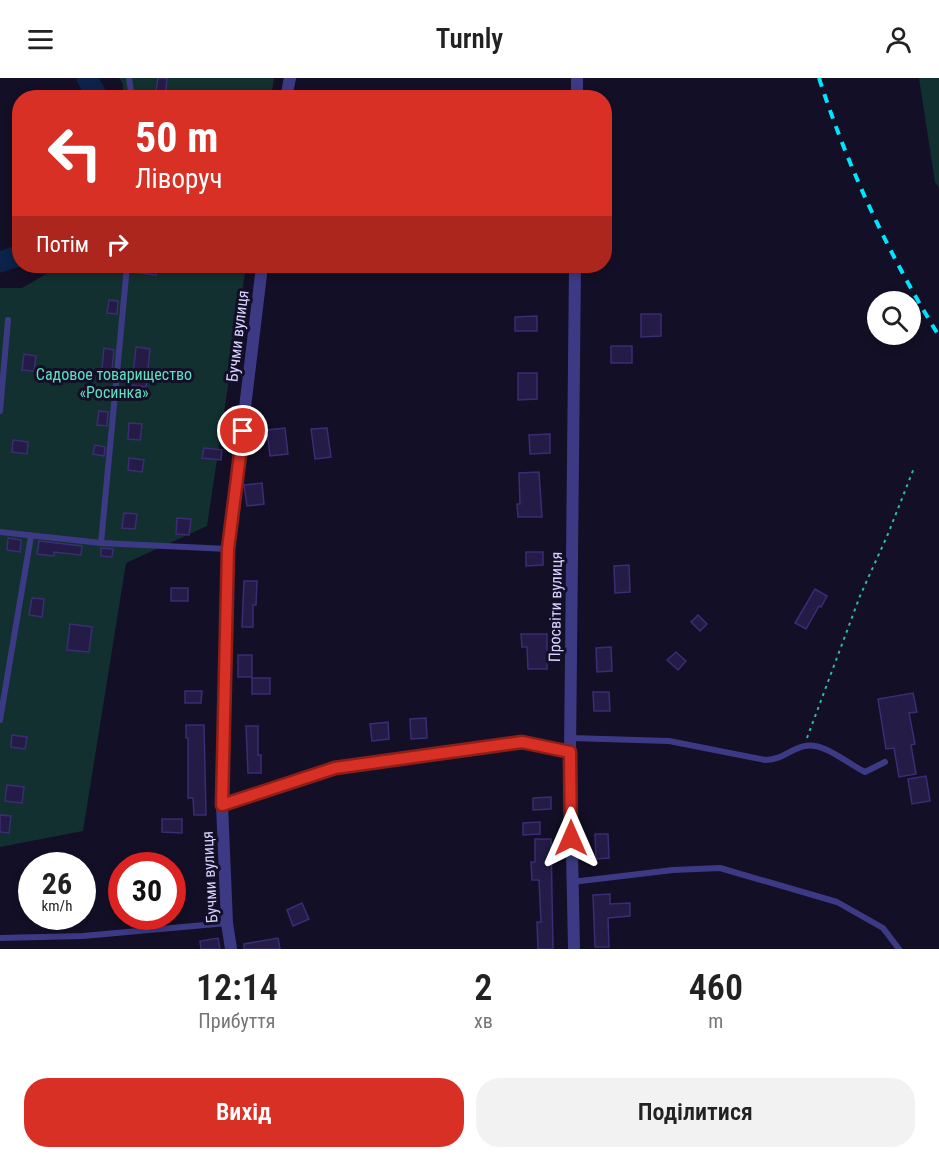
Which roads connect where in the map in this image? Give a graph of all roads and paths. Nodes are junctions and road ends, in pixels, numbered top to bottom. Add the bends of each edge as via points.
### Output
1 (126, 273) edge
2 (261, 273) edge
3 (575, 273) edge
4 (8, 320) dead end
5 (0, 411) edge
6 (914, 468) dead end
7 (0, 532) edge
8 (31, 536) junction
9 (101, 543) junction
10 (228, 549) junction
11 (0, 720) edge
12 (571, 738) junction
13 (804, 746) junction
14 (570, 752) junction
15 (885, 762) dead end
16 (222, 805) junction
17 (572, 882) junction
18 (227, 923) junction
19 (0, 938) edge
20 (231, 949) edge
21 (574, 949) edge
22 (899, 949) edge

1 - 9 lane
2 - 10 street, Бучми вулиця
3 - 12 street, Просвіти вулиця
4 - 5 lane
6 - 13 path via 856,605
7 - 8 lane
8 - 9 lane
8 - 11 lane
9 - 10 lane
10 - 16 street, Бучми вулиця
12 - 13 lane via 669,741 765,760 778,759
12 - 14 street, Просвіти вулиця
13 - 15 lane via 821,746 865,772
14 - 16 lane via 522,742 335,768
14 - 17 street, Просвіти вулиця
16 - 18 street, Бучми вулиця
17 - 21 street, Просвіти вулиця
17 - 22 lane via 720,868 837,902 883,928
18 - 19 lane via 83,936
18 - 20 street, Бучми вулиця

